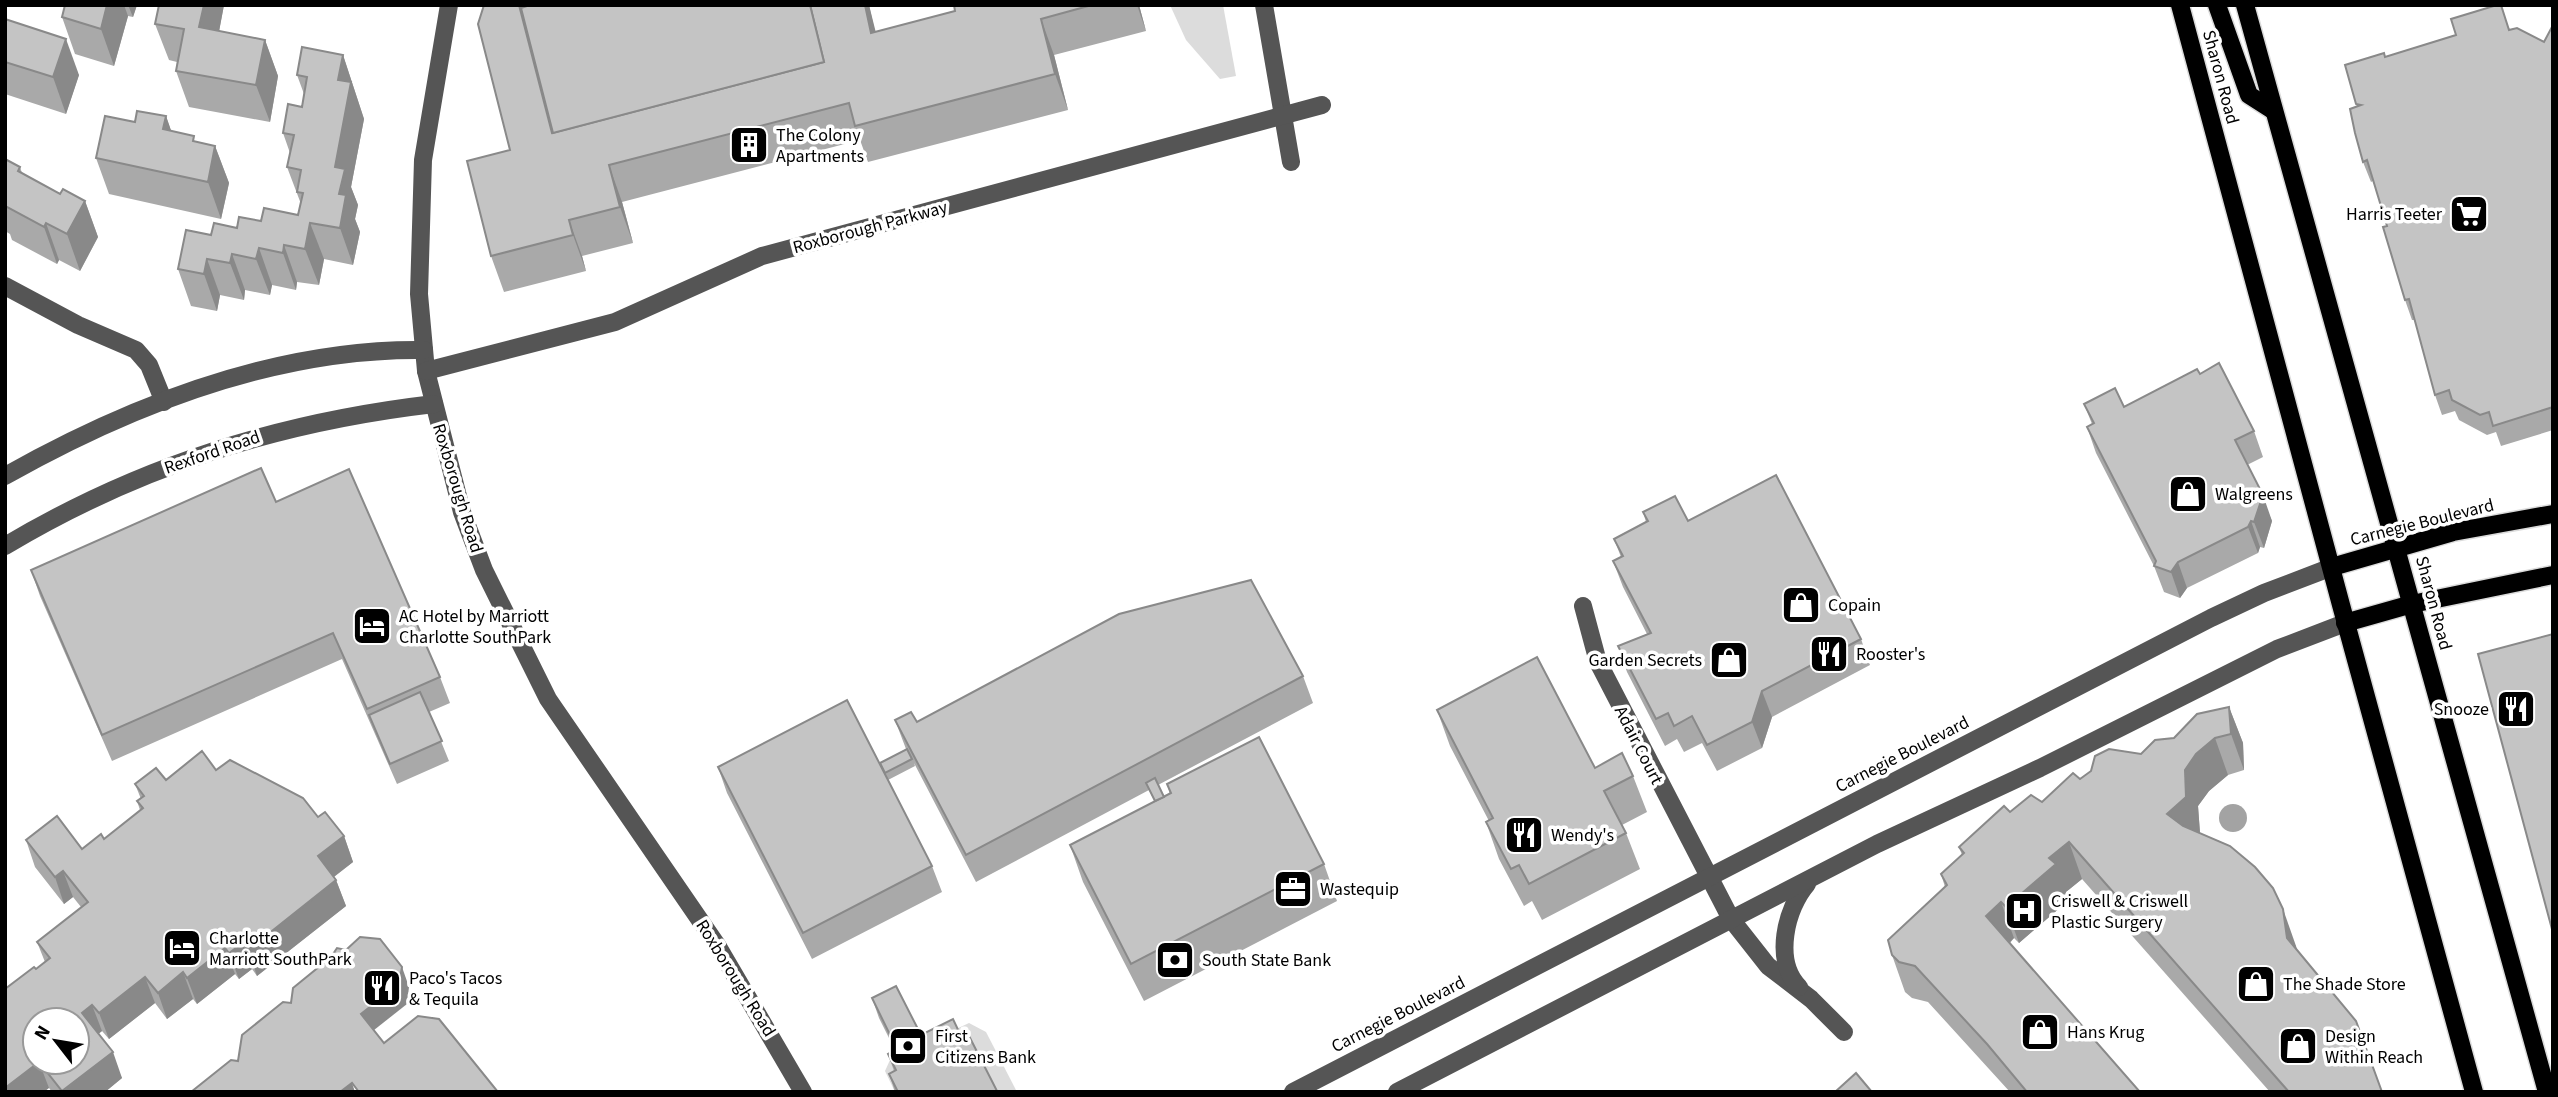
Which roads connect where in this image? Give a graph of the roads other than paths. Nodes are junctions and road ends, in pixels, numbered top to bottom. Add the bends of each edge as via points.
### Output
1 (449, 5) edge
2 (1264, 5) edge
3 (2180, 5) edge
4 (2217, 5) edge
5 (2245, 5) edge
6 (1322, 105) dead end
7 (2274, 111) junction
8 (1281, 116) junction
9 (1291, 162) dead end
10 (5, 286) edge
11 (424, 350) junction
12 (426, 371) junction
13 (164, 402) junction
14 (434, 404) junction
15 (5, 476) edge
16 (2553, 514) edge
17 (5, 546) edge
18 (2396, 547) junction
19 (2332, 567) junction
20 (2553, 575) edge
21 (2412, 604) junction
22 (1583, 607) dead end
23 (2345, 622) junction
24 (1708, 878) junction
25 (1812, 878) junction
26 (1731, 919) junction
27 (1811, 999) junction
28 (1844, 1032) dead end
29 (2546, 1062) edge
30 (803, 1092) edge
31 (1293, 1092) edge
32 (1397, 1092) edge
33 (2474, 1092) edge
34 (2547, 1092) edge

1 - 11 street, Roxborough Road via 423,160 419,294
2 - 8 street
3 - 19 main road, Sharon Road
4 - 7 main road via 2249,95
5 - 7 main road, Sharon Road
6 - 8 street, Roxborough Parkway
7 - 18 main road, Sharon Road
8 - 9 street
8 - 12 street, Roxborough Parkway via 762,256 615,322
10 - 13 street via 136,350 149,365
11 - 12 street, Roxborough Road
11 - 13 street via 352,354 281,365
12 - 14 street, Roxborough Road
13 - 15 street
14 - 17 street, Rexford Road via 298,426 210,450 88,501
14 - 30 street, Roxborough Road via 462,512 534,675 569,734 717,945
16 - 18 main road, Carnegie Boulevard
18 - 19 main road, Carnegie Boulevard
18 - 21 main road, Sharon Road
19 - 23 main road, Sharon Road
19 - 24 street, Carnegie Boulevard via 2211,618
20 - 21 main road
21 - 23 main road
21 - 29 main road, Sharon Road
22 - 24 street, Adair Court via 1598,662
23 - 25 street via 2277,649
23 - 33 main road, Sharon Road
24 - 26 street, Adair Court
24 - 31 street, Carnegie Boulevard
25 - 26 street
25 - 27 street via 1792,906 1786,939 1793,981
26 - 27 street, Adair Court via 1768,965
26 - 32 street
27 - 28 street
29 - 34 main road, Sharon Road

